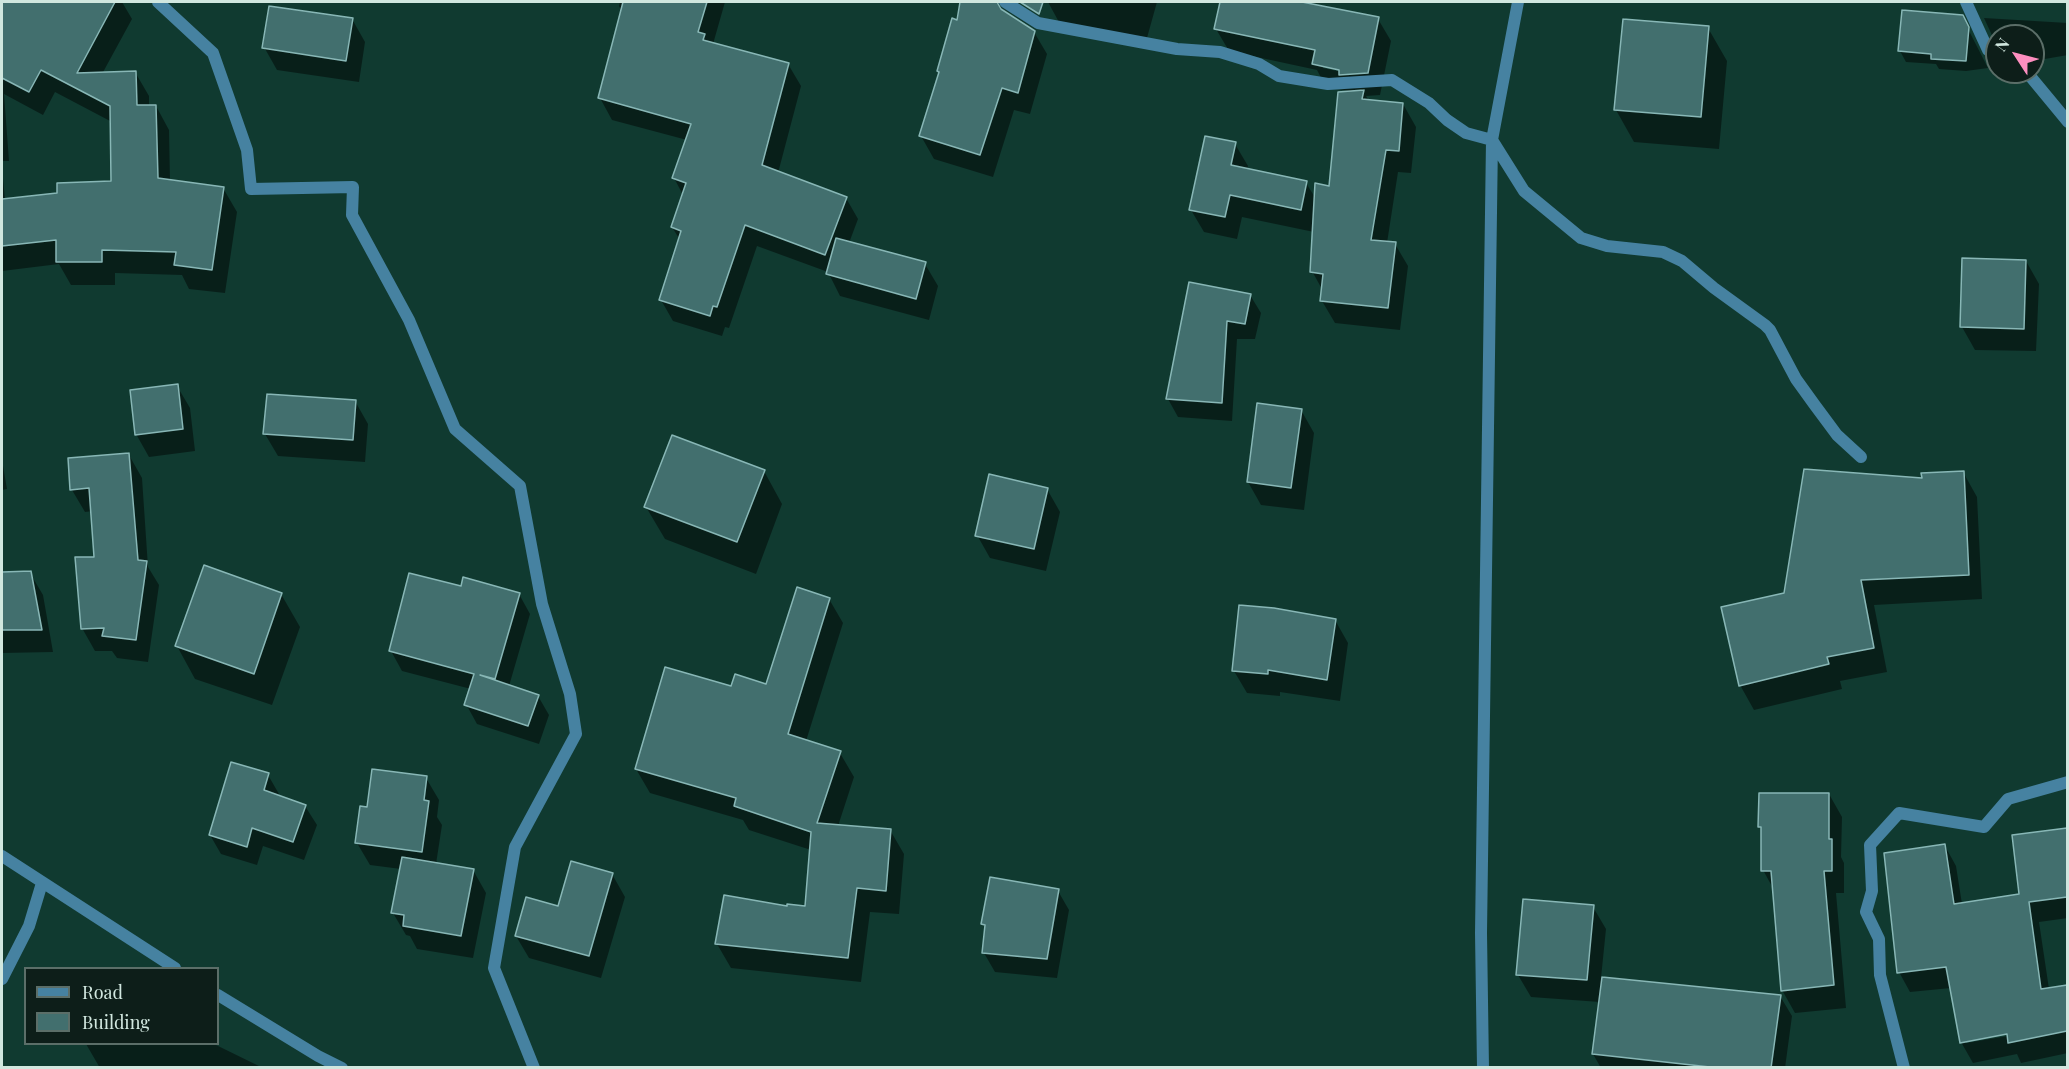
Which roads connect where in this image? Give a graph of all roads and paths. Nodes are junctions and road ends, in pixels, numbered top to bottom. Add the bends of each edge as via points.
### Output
1 (158, 2) edge
2 (1005, 2) edge
3 (1518, 2) edge
4 (1966, 2) edge
5 (1985, 43) edge
6 (2036, 84) edge
7 (2067, 122) edge
8 (1492, 140) junction
9 (1862, 457) dead end
10 (2067, 782) edge
11 (2, 856) edge
12 (42, 883) junction
13 (171, 967) edge
14 (2, 979) edge
15 (219, 996) edge
16 (342, 1068) edge
17 (534, 1068) edge
18 (1483, 1068) edge
19 (1904, 1068) edge

1 - 17 street via 213,53 247,150 251,189 352,187 352,215 409,320 455,429 520,486 542,604 570,694 576,734 515,847 494,968
2 - 8 street via 1038,23 1177,49 1220,52 1259,64 1279,76 1328,84 1392,80 1466,133
3 - 8 street
4 - 5 street
6 - 7 street
8 - 9 street via 1524,191 1581,238 1607,246 1663,252 1682,261 1765,325 1814,404 1837,435
8 - 18 street via 1481,933
10 - 19 street via 2008,799 1984,827 1899,813 1870,845 1872,891 1866,912 1879,939 1880,975
11 - 12 street
12 - 13 street
12 - 14 street via 29,926
15 - 16 street

